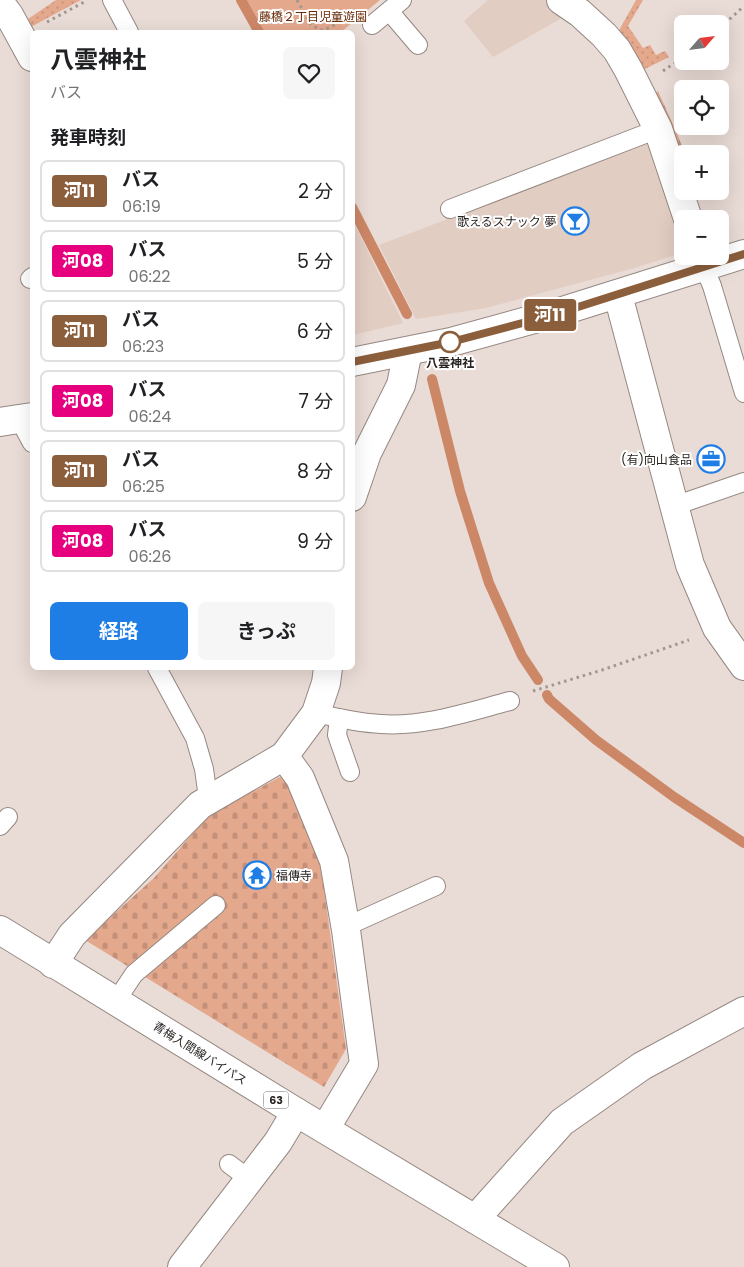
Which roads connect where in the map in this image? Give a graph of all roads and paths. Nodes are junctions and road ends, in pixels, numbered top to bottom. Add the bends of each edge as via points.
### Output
1 (89, 0) edge
2 (112, 0) edge
3 (297, 0) edge
4 (561, 0) edge
5 (0, 3) edge
6 (396, 6) edge
7 (744, 6) edge
8 (350, 11) dead end
9 (729, 20) edge
10 (372, 25) dead end
11 (49, 30) edge
12 (128, 30) edge
13 (418, 45) dead end
14 (27, 46) edge
15 (658, 129) junction
16 (450, 209) dead end
17 (685, 210) edge
18 (744, 254) edge
19 (729, 257) edge
20 (694, 265) edge
21 (703, 265) edge
22 (618, 295) junction
23 (408, 351) junction
24 (355, 361) edge
25 (744, 393) edge
26 (17, 419) edge
27 (30, 440) edge
28 (744, 482) edge
29 (355, 488) edge
30 (674, 506) junction
31 (717, 628) junction
32 (744, 666) edge
33 (158, 670) edge
34 (328, 670) edge
35 (510, 700) joint
36 (327, 716) junction
37 (284, 756) junction
38 (350, 772) dead end
39 (208, 798) junction
40 (436, 886) dead end
41 (216, 905) dead end
42 (345, 927) junction
43 (0, 930) edge
44 (53, 964) junction
45 (116, 1001) junction
46 (744, 1011) edge
47 (296, 1112) junction
48 (325, 1129) junction
49 (475, 1219) junction
50 (182, 1267) edge
51 (555, 1267) edge

1 - 11 path
2 - 12 lane
3 - 8 path via 311,25 321,30 332,27
4 - 15 street via 598,29 616,50
5 - 14 street
6 - 10 lane
6 - 13 lane
7 - 9 path
15 - 16 lane
15 - 17 street
18 - 19 street
20 - 22 street
21 - 25 lane
22 - 23 street via 501,329
22 - 30 street
23 - 24 street
23 - 29 street via 401,385 367,454
26 - 27 lane
28 - 30 lane
30 - 31 street via 690,565
31 - 32 street
31 - 35 path
33 - 39 lane via 196,738
34 - 36 street
35 - 36 lane via 454,716 413,723 382,724
36 - 37 street
36 - 38 lane
37 - 39 street
37 - 42 street via 300,778 334,861
39 - 44 street via 72,935
40 - 42 lane
41 - 45 lane via 134,974
42 - 48 street via 364,1064
43 - 44 street, 青梅入間線バイパス / 63
44 - 45 street, 青梅入間線バイパス / 63
45 - 47 street, 青梅入間線バイパス / 63
46 - 49 street via 642,1066 562,1122
47 - 48 street, 青梅入間線バイパス / 63
47 - 50 street via 278,1142 239,1171
48 - 49 street, 青梅入間線バイパス / 63
49 - 51 street, 青梅入間線バイパス / 63

